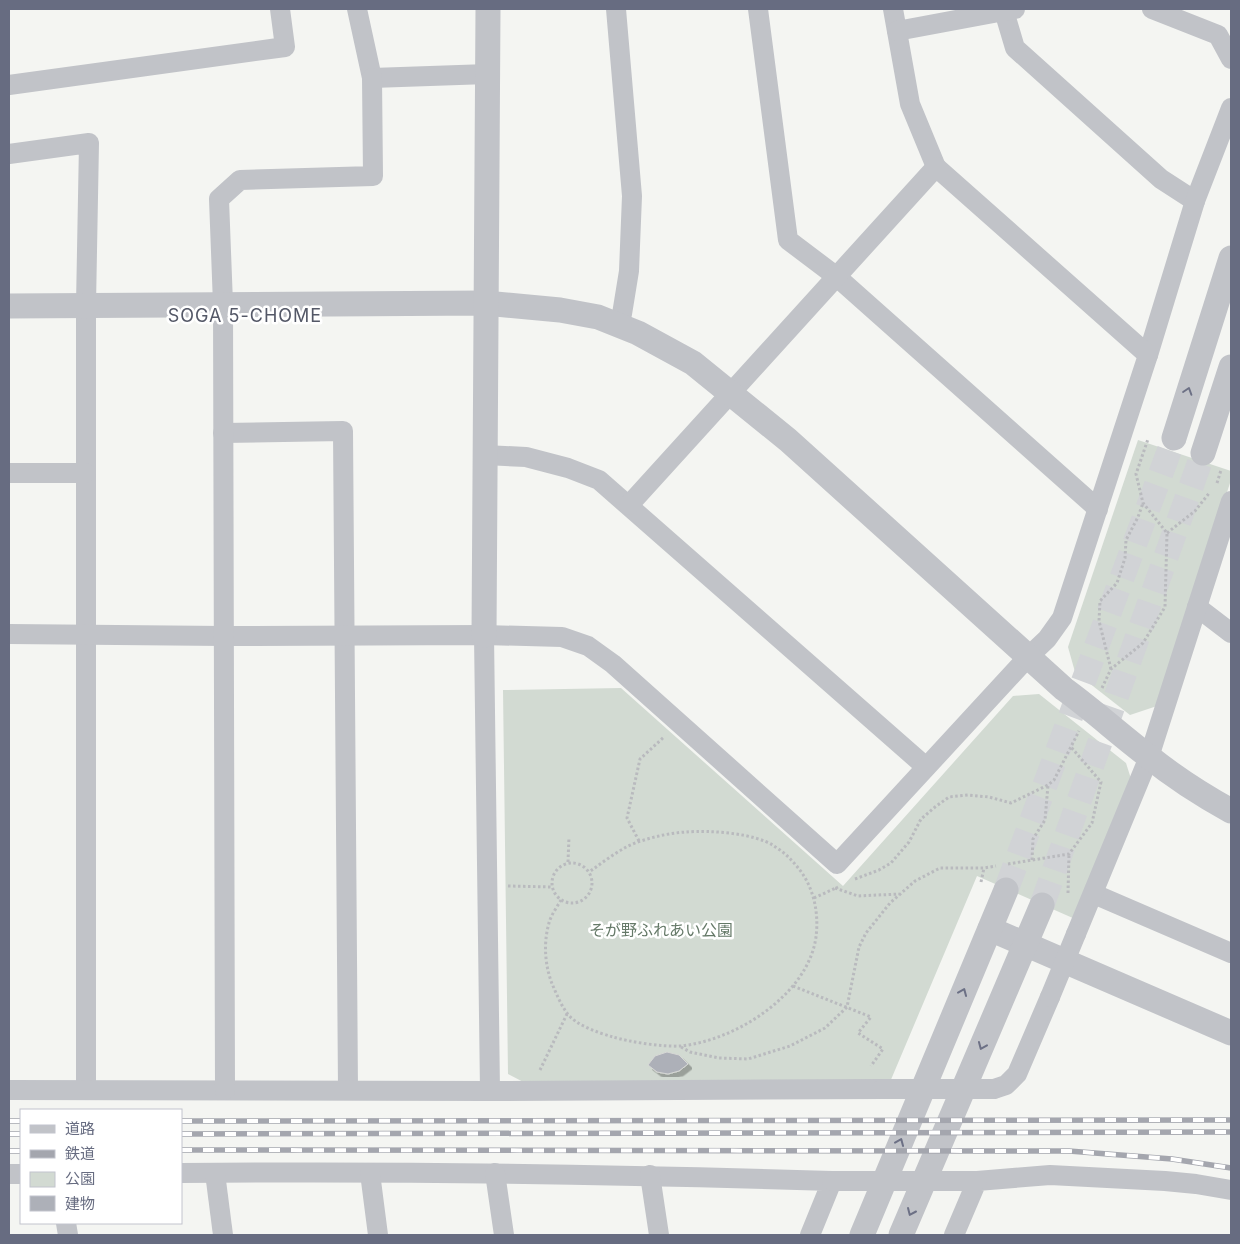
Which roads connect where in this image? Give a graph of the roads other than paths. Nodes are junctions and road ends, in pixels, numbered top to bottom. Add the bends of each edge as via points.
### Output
1 (280, 9) edge
2 (358, 9) edge
3 (488, 9) edge
4 (616, 9) edge
5 (758, 9) edge
6 (893, 9) edge
7 (1152, 9) edge
8 (1010, 10) edge
9 (897, 31) junction
10 (1231, 59) edge
11 (488, 74) junction
12 (372, 78) junction
13 (9, 85) edge
14 (1231, 108) edge
15 (9, 154) edge
16 (936, 167) junction
17 (1195, 201) junction
18 (1231, 258) edge
19 (837, 277) junction
20 (485, 302) junction
21 (223, 304) junction
22 (86, 305) junction
23 (9, 306) edge
24 (616, 324) junction
25 (1148, 355) junction
26 (1231, 367) edge
27 (731, 394) junction
28 (224, 433) junction
29 (1162, 435) tunnel mouth
30 (485, 455) junction
31 (1213, 459) tunnel mouth
32 (86, 472) junction
33 (9, 473) edge
34 (1231, 501) edge
35 (629, 505) junction
36 (1098, 509) junction
37 (1197, 607) junction
38 (1231, 633) edge
39 (9, 634) edge
40 (484, 634) junction
41 (86, 635) junction
42 (345, 635) junction
43 (224, 636) junction
44 (1028, 657) junction
45 (1149, 757) junction
46 (926, 767) junction
47 (1231, 811) edge
48 (1006, 890) tunnel mouth
49 (1094, 894) junction
50 (1042, 905) tunnel mouth
51 (990, 929) junction
52 (1026, 944) junction
53 (1231, 952) edge
54 (1231, 1033) edge
55 (86, 1089) junction
56 (9, 1090) edge
57 (225, 1090) junction
58 (348, 1090) junction
59 (490, 1091) junction
60 (370, 1172) junction
61 (182, 1173) edge
62 (215, 1173) junction
63 (495, 1173) junction
64 (650, 1175) junction
65 (832, 1181) junction
66 (977, 1181) junction
67 (1231, 1190) edge
68 (223, 1235) edge
69 (378, 1235) edge
70 (504, 1235) edge
71 (659, 1235) edge
72 (810, 1235) edge
73 (862, 1235) edge
74 (901, 1235) edge
75 (954, 1235) edge

1 - 13 street via 285,47
2 - 12 street
3 - 11 street
4 - 24 street via 632,196 630,271 622,314
5 - 19 street via 788,240
6 - 9 street
7 - 10 street via 1218,35
8 - 9 street
8 - 17 street via 1015,48 1161,179
9 - 16 street via 910,104
11 - 12 street
11 - 20 street
12 - 21 street via 373,176 240,180 220,199
14 - 17 street
15 - 22 street via 89,143
16 - 19 street
16 - 25 street
17 - 25 street
29 -> 18 street
19 - 27 street
19 - 36 street
20 - 21 street
20 - 24 street via 560,310
20 - 30 street
21 - 22 street
21 - 28 street
22 - 23 street
22 - 32 street
24 - 27 street via 693,363
25 - 36 street
26 - 31 street
27 - 35 street
27 - 44 street via 788,440
28 - 42 street via 343,431
28 - 43 street
30 - 35 street via 526,457 568,468 599,480
30 - 40 street
32 - 33 street
32 - 41 street
34 - 37 street
35 - 46 street
36 - 44 street via 1062,618
37 - 38 street
37 - 45 street
39 - 41 street
40 - 42 street
40 - 46 street via 562,637 588,646 613,664 837,864
40 - 59 street
41 - 43 street
41 - 55 street
42 - 43 street
42 - 58 street
43 - 57 street
44 - 45 street
44 - 46 street
45 - 47 street via 1202,795
45 - 49 street
48 - 51 street
49 - 53 street
49 - 59 street, bridge via 1017,1074 1006,1085 994,1089
50 - 52 street
51 - 52 street
73 -> 51 street
52 - 54 street
52 -> 74 street
55 - 56 street
55 - 57 street
57 - 58 street
58 - 59 street
60 - 62 street
60 - 63 street
60 - 69 street
61 - 62 street
62 - 68 street
63 - 64 street
63 - 70 street
64 - 65 street
64 - 71 street
65 - 66 street, bridge
65 - 72 street
66 - 67 street via 1058,1175 1165,1181
66 - 75 street

